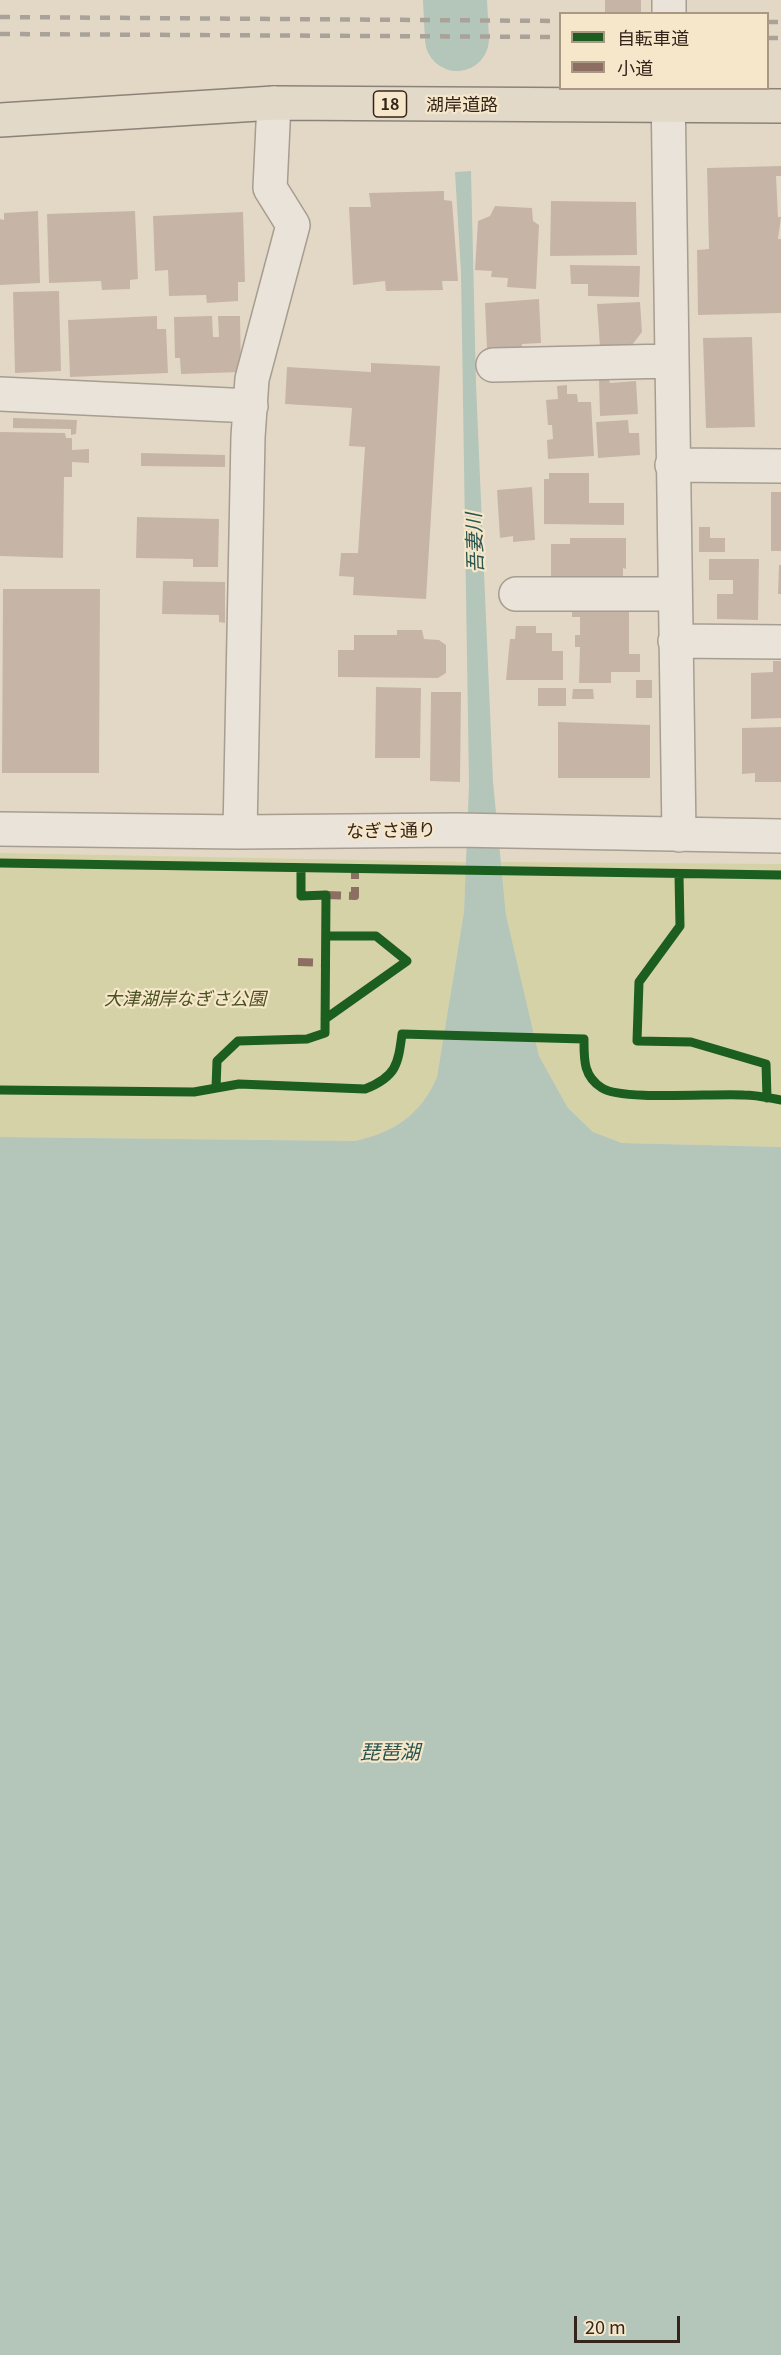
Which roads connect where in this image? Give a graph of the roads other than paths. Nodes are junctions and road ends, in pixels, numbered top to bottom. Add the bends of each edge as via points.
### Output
1 (668, 97) edge
2 (273, 103) junction
3 (781, 106) edge
4 (0, 120) edge
5 (670, 361) junction
6 (493, 365) dead end
7 (0, 394) edge
8 (251, 406) junction
9 (672, 465) junction
10 (781, 466) edge
11 (516, 594) dead end
12 (674, 594) junction
13 (675, 641) junction
14 (781, 642) edge
15 (0, 829) edge
16 (240, 832) junction
17 (679, 835) junction
18 (781, 836) edge

1 - 2 main road, 湖岸道路 / 18
1 - 3 main road, 湖岸道路 / 18
1 - 5 street
2 - 4 main road, 湖岸道路 / 18
2 - 8 street via 270,188 293,225 252,379
5 - 6 street
5 - 9 street
7 - 8 street
8 - 16 street
9 - 10 street
9 - 12 street
11 - 12 street
12 - 13 street
13 - 14 street
13 - 17 street
15 - 16 street, なぎさ通り
16 - 17 street, なぎさ通り via 456,830
17 - 18 street, なぎさ通り

